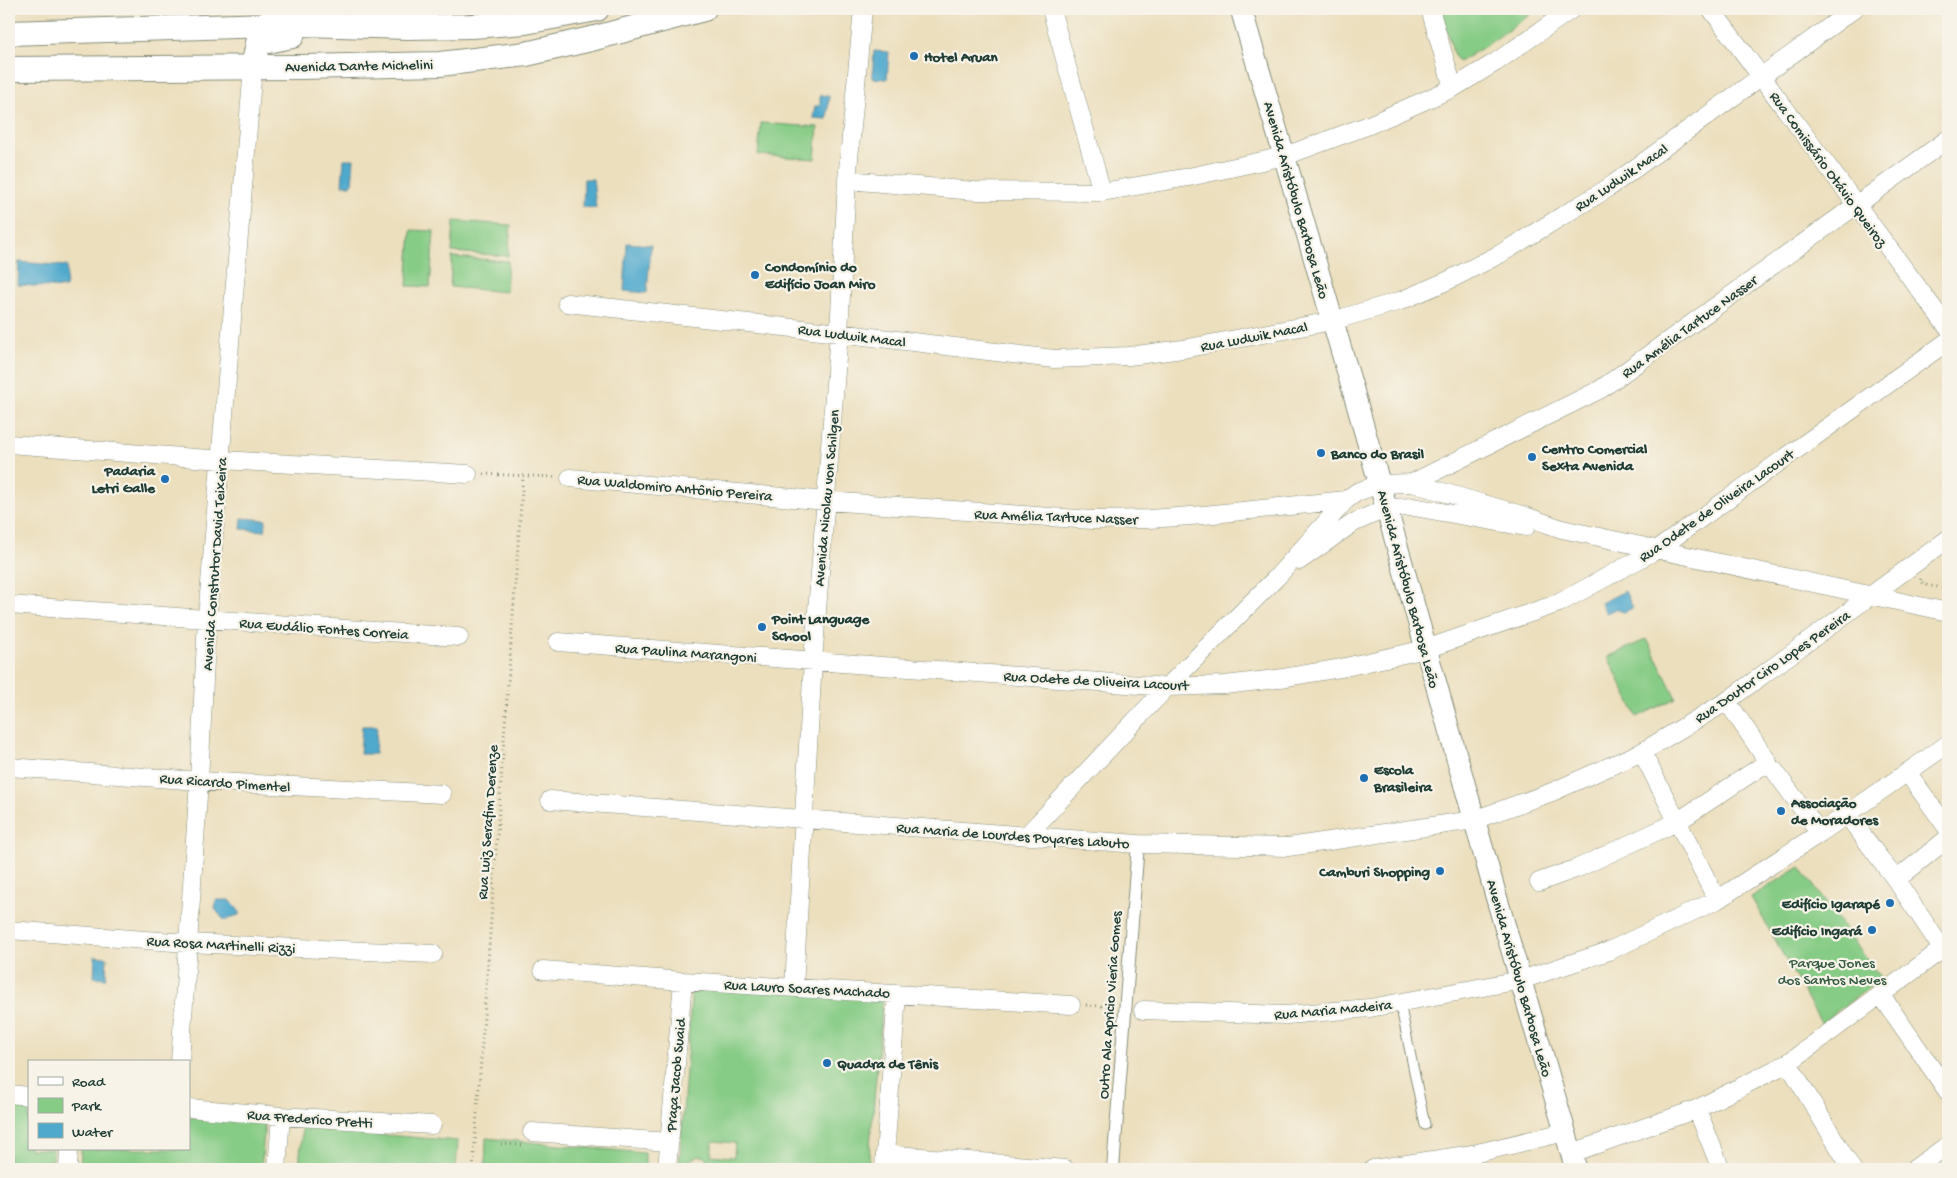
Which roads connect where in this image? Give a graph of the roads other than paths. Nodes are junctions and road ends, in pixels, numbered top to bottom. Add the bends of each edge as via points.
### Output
1 (273, 9) edge
2 (390, 9) edge
3 (597, 9) edge
4 (704, 9) edge
5 (863, 9) edge
6 (1051, 9) edge
7 (1241, 9) edge
8 (1430, 9) edge
9 (1572, 9) edge
10 (1711, 9) edge
11 (1854, 9) edge
12 (254, 25) junction
13 (346, 25) junction
14 (408, 27) junction
15 (9, 33) edge
16 (254, 67) junction
17 (9, 69) edge
18 (1762, 77) junction
19 (1453, 88) junction
20 (1948, 139) edge
21 (1285, 156) junction
22 (847, 180) junction
23 (1102, 192) junction
24 (1856, 206) junction
25 (567, 304) dead end
26 (1332, 321) junction
27 (1948, 328) edge
28 (839, 333) junction
29 (1948, 340) edge
30 (9, 444) edge
31 (222, 460) junction
32 (468, 474) road end
33 (570, 478) road end
34 (1412, 483) junction
35 (1380, 484) junction
36 (1346, 500) junction
37 (827, 501) junction
38 (1387, 508) junction
39 (1562, 529) junction
40 (1948, 540) edge
41 (1658, 549) junction
42 (1276, 577) junction
43 (1872, 594) junction
44 (9, 605) edge
45 (1948, 612) edge
46 (207, 619) junction
47 (459, 637) dead end
48 (558, 642) dead end
49 (1426, 649) junction
50 (813, 661) junction
51 (1167, 687) junction
52 (1727, 701) junction
53 (1948, 744) edge
54 (1642, 752) junction
55 (9, 767) edge
56 (1774, 770) dead end
57 (1907, 772) junction
58 (199, 781) junction
59 (442, 794) dead end
60 (550, 800) dead end
61 (1847, 815) junction
62 (804, 820) junction
63 (1474, 820) junction
64 (1678, 822) junction
65 (1948, 829) edge
66 (1820, 833) junction
67 (1027, 835) junction
68 (1948, 838) edge
69 (1138, 844) junction
70 (1896, 880) junction
71 (1539, 882) dead end
72 (1717, 900) junction
73 (9, 930) edge
74 (187, 943) junction
75 (1946, 948) edge
76 (433, 954) dead end
77 (543, 970) dead end
78 (1521, 980) junction
79 (682, 981) junction
80 (794, 987) junction
81 (897, 994) junction
82 (1881, 996) junction
83 (1400, 1003) junction
84 (1071, 1005) road end
85 (1143, 1010) dead end
86 (180, 1060) edge
87 (1788, 1063) junction
88 (1948, 1092) edge
89 (9, 1094) edge
90 (28, 1096) edge
91 (190, 1108) edge
92 (1697, 1109) junction
93 (281, 1116) junction
94 (432, 1125) dead end
95 (1425, 1125) dead end
96 (532, 1132) dead end
97 (1565, 1132) junction
98 (669, 1142) junction
99 (1948, 1145) edge
100 (69, 1150) edge
101 (1574, 1161) edge
102 (884, 1162) edge
103 (68, 1169) edge
104 (278, 1169) edge
105 (667, 1169) edge
106 (1065, 1169) edge
107 (1113, 1169) edge
108 (1374, 1169) edge
109 (1721, 1169) edge
110 (1852, 1169) edge
111 (1914, 1169) edge

1 - 12 lane
2 - 14 lane
3 - 14 main road via 524,22
4 - 16 main road, Avenida Dante Michelini via 595,38 488,60 420,65
5 - 22 street, Avenida Nicolau von Schilgen
6 - 23 street
7 - 21 street, Avenida Aristóbulo Barbosa Leão
8 - 19 street
9 - 19 street
10 - 18 street, Rua Comissário Otávio Queiroz
11 - 18 street, Rua Ludwik Macal
12 - 13 main road
12 - 15 main road
13 - 14 main road
13 - 16 main road via 260,42
16 - 17 main road, Avenida Dante Michelini
16 - 31 street, Avenida Construtor David Teixeira
18 - 24 street, Rua Comissário Otávio Queiroz
18 - 26 street, Rua Ludwik Macal via 1608,188 1500,254 1400,300
19 - 21 street via 1369,125
20 - 24 street, Rua Amélia Tartuce Nasser
21 - 23 street
21 - 26 street, Avenida Aristóbulo Barbosa Leão
22 - 23 street via 975,191
22 - 28 street, Avenida Nicolau von Schilgen
24 - 27 street, Rua Comissário Otávio Queiroz
24 - 34 street, Rua Amélia Tartuce Nasser via 1601,389
25 - 28 street, Rua Ludwik Macal
26 - 28 street, Rua Ludwik Macal via 1183,349 1091,359 1054,359
26 - 35 street, Avenida Aristóbulo Barbosa Leão
28 - 37 street, Avenida Nicolau von Schilgen
29 - 41 street, Rua Odete de Oliveira Lacourt
30 - 31 street
31 - 32 street
31 - 46 street, Avenida Construtor David Teixeira
33 - 37 street, Rua Waldomiro Antônio Pereira
34 - 35 street
34 - 39 street
35 - 36 street via 1357,492
35 - 38 street, Avenida Aristóbulo Barbosa Leão
36 - 37 street, Rua Amélia Tartuce Nasser via 1204,515 1092,520
36 - 42 street
37 - 50 street, Avenida Nicolau von Schilgen
38 - 39 street via 1414,507 1523,526
38 - 42 street via 1354,523
38 - 49 street, Avenida Aristóbulo Barbosa Leão
39 - 41 street
40 - 43 street, Rua Doutor Ciro Lopes Pereira
41 - 43 street
41 - 49 street, Rua Odete de Oliveira Lacourt via 1559,603
42 - 51 street
43 - 45 street
43 - 52 street, Rua Doutor Ciro Lopes Pereira
44 - 46 street, Rua Eudálio Fontes Correia
46 - 47 street, Rua Eudálio Fontes Correia
46 - 58 street, Avenida Construtor David Teixeira
48 - 50 street, Rua Paulina Marangoni
49 - 51 street, Rua Odete de Oliveira Lacourt via 1276,679
49 - 63 street, Avenida Aristóbulo Barbosa Leão
50 - 51 street, Rua Odete de Oliveira Lacourt
50 - 62 street, Avenida Nicolau von Schilgen
51 - 67 street
52 - 54 street, Rua Doutor Ciro Lopes Pereira
52 - 64 street via 1768,762
53 - 57 street, Rua Maria Madeira
54 - 63 street, Rua Doutor Ciro Lopes Pereira via 1552,792
54 - 64 street
55 - 58 street, Rua Ricardo Pimentel
56 - 66 street
57 - 61 street, Rua Maria Madeira
57 - 65 street
58 - 59 street, Rua Ricardo Pimentel
58 - 74 street, Avenida Construtor David Teixeira
60 - 62 street, Rua Maria de Lourdes Poyares Labuto
61 - 66 street, Rua Maria Madeira
61 - 70 street
62 - 67 street, Rua Maria de Lourdes Poyares Labuto
62 - 80 street, Avenida Nicolau von Schilgen
63 - 69 street, Rua Maria de Lourdes Poyares Labuto via 1288,847
63 - 78 street, Avenida Aristóbulo Barbosa Leão
64 - 71 street via 1578,868
64 - 72 street
66 - 72 street, Rua Maria Madeira
67 - 69 street, Rua Maria de Lourdes Poyares Labuto
68 - 70 street
69 - 107 street, Outro Ala Apricio Vieria Gomes
70 - 75 street
72 - 78 street, Rua Maria Madeira via 1609,951
73 - 74 street, Rua Rosa Martinelli Rizzi
74 - 76 street, Rua Rosa Martinelli Rizzi
74 - 86 street, Avenida Construtor David Teixeira
75 - 82 street
77 - 79 street, Rua Lauro Soares Machado
78 - 83 street, Rua Maria Madeira
78 - 97 street, Avenida Aristóbulo Barbosa Leão
79 - 80 street, Rua Lauro Soares Machado
79 - 98 street, Praça Jacob Suaid
80 - 81 street, Rua Lauro Soares Machado
81 - 84 street, Rua Lauro Soares Machado
81 - 102 street
82 - 87 street
82 - 88 street
83 - 85 street, Rua Maria Madeira via 1286,1015
83 - 95 lane
87 - 92 street
87 - 110 street
89 - 90 street
91 - 93 street, Rua Frederico Pretti
92 - 101 street via 1648,1125
92 - 109 street
93 - 94 street, Rua Frederico Pretti
93 - 104 street
96 - 98 street
97 - 101 street, Avenida Aristóbulo Barbosa Leão
97 - 108 street via 1473,1154
98 - 105 street, Praça Jacob Suaid
99 - 111 street
100 - 103 street
102 - 106 street

